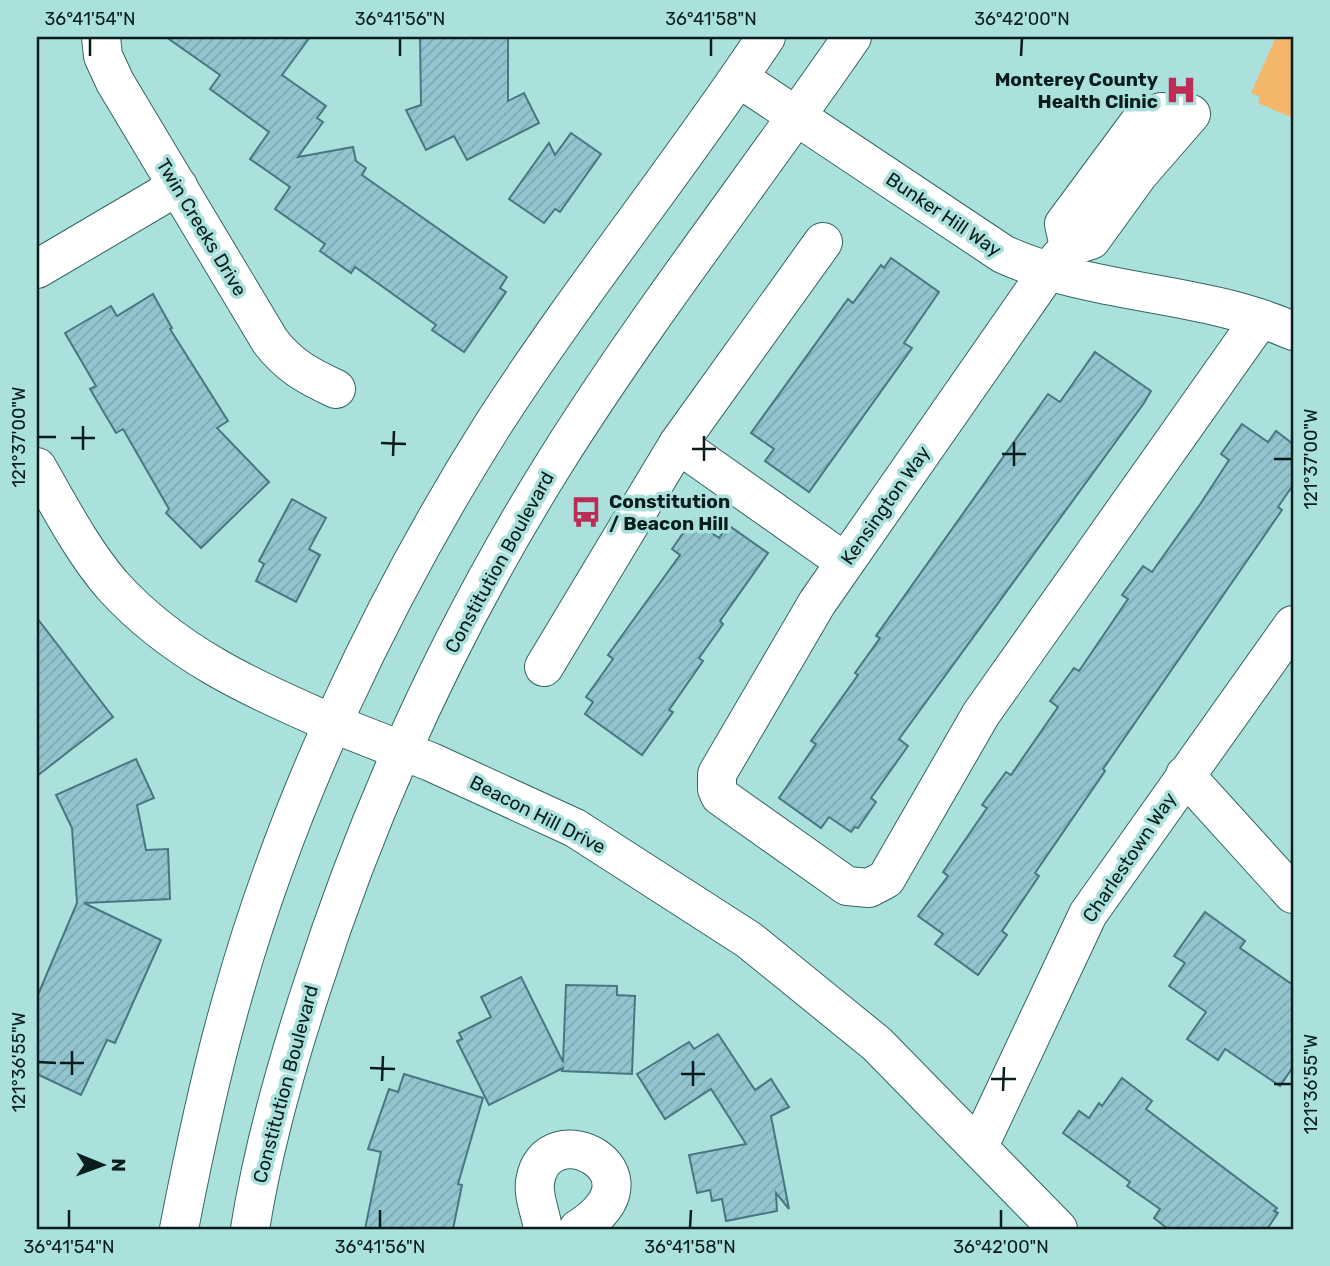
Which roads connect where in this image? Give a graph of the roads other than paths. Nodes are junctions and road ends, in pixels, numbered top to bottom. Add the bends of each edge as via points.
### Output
1 (101, 37) edge
2 (766, 37) edge
3 (852, 37) edge
4 (738, 78) junction
5 (798, 116) junction
6 (178, 186) junction
7 (823, 242) dead end
8 (1058, 259) junction
9 (37, 269) edge
10 (1277, 325) edge
11 (336, 389) dead end
12 (678, 444) junction
13 (37, 467) edge
14 (845, 562) junction
15 (1293, 625) edge
16 (544, 667) dead end
17 (334, 724) junction
18 (400, 751) junction
19 (1185, 775) junction
20 (1293, 894) edge
21 (979, 1146) junction
22 (179, 1229) edge
23 (250, 1229) edge
24 (542, 1229) edge
25 (578, 1229) edge
26 (1058, 1229) edge

1 - 6 street, Twin Creeks Drive via 115,82
2 - 4 street
3 - 5 street, Constitution Boulevard
4 - 5 street, Bunker Hill Way
4 - 17 street via 495,422 377,631
5 - 8 street, Bunker Hill Way via 984,244 1021,263
5 - 18 street, Constitution Boulevard via 558,458 466,614
6 - 9 street
6 - 11 street, Twin Creeks Drive via 284,359 301,373
7 - 12 street
8 - 10 street, Bunker Hill Way
8 - 14 street, Kensington Way
10 - 14 street, Kensington Way via 981,715 886,879 869,888 837,881 720,796 717,789 717,774 790,645
12 - 14 street
12 - 16 street
13 - 17 street, Beacon Hill Drive via 93,560 142,615 227,676
15 - 19 street, Charlestown Way
17 - 18 street, Beacon Hill Drive
17 - 22 street via 274,874 232,997
18 - 21 street, Beacon Hill Drive via 575,828 749,940 877,1044
18 - 23 street, Constitution Boulevard via 336,912 290,1053
19 - 20 street
19 - 21 street, Charlestown Way via 1088,914
21 - 26 street, Beacon Hill Drive
24 - 25 street via 535,1196 538,1169 546,1158 569,1148 602,1161 611,1183 607,1206

